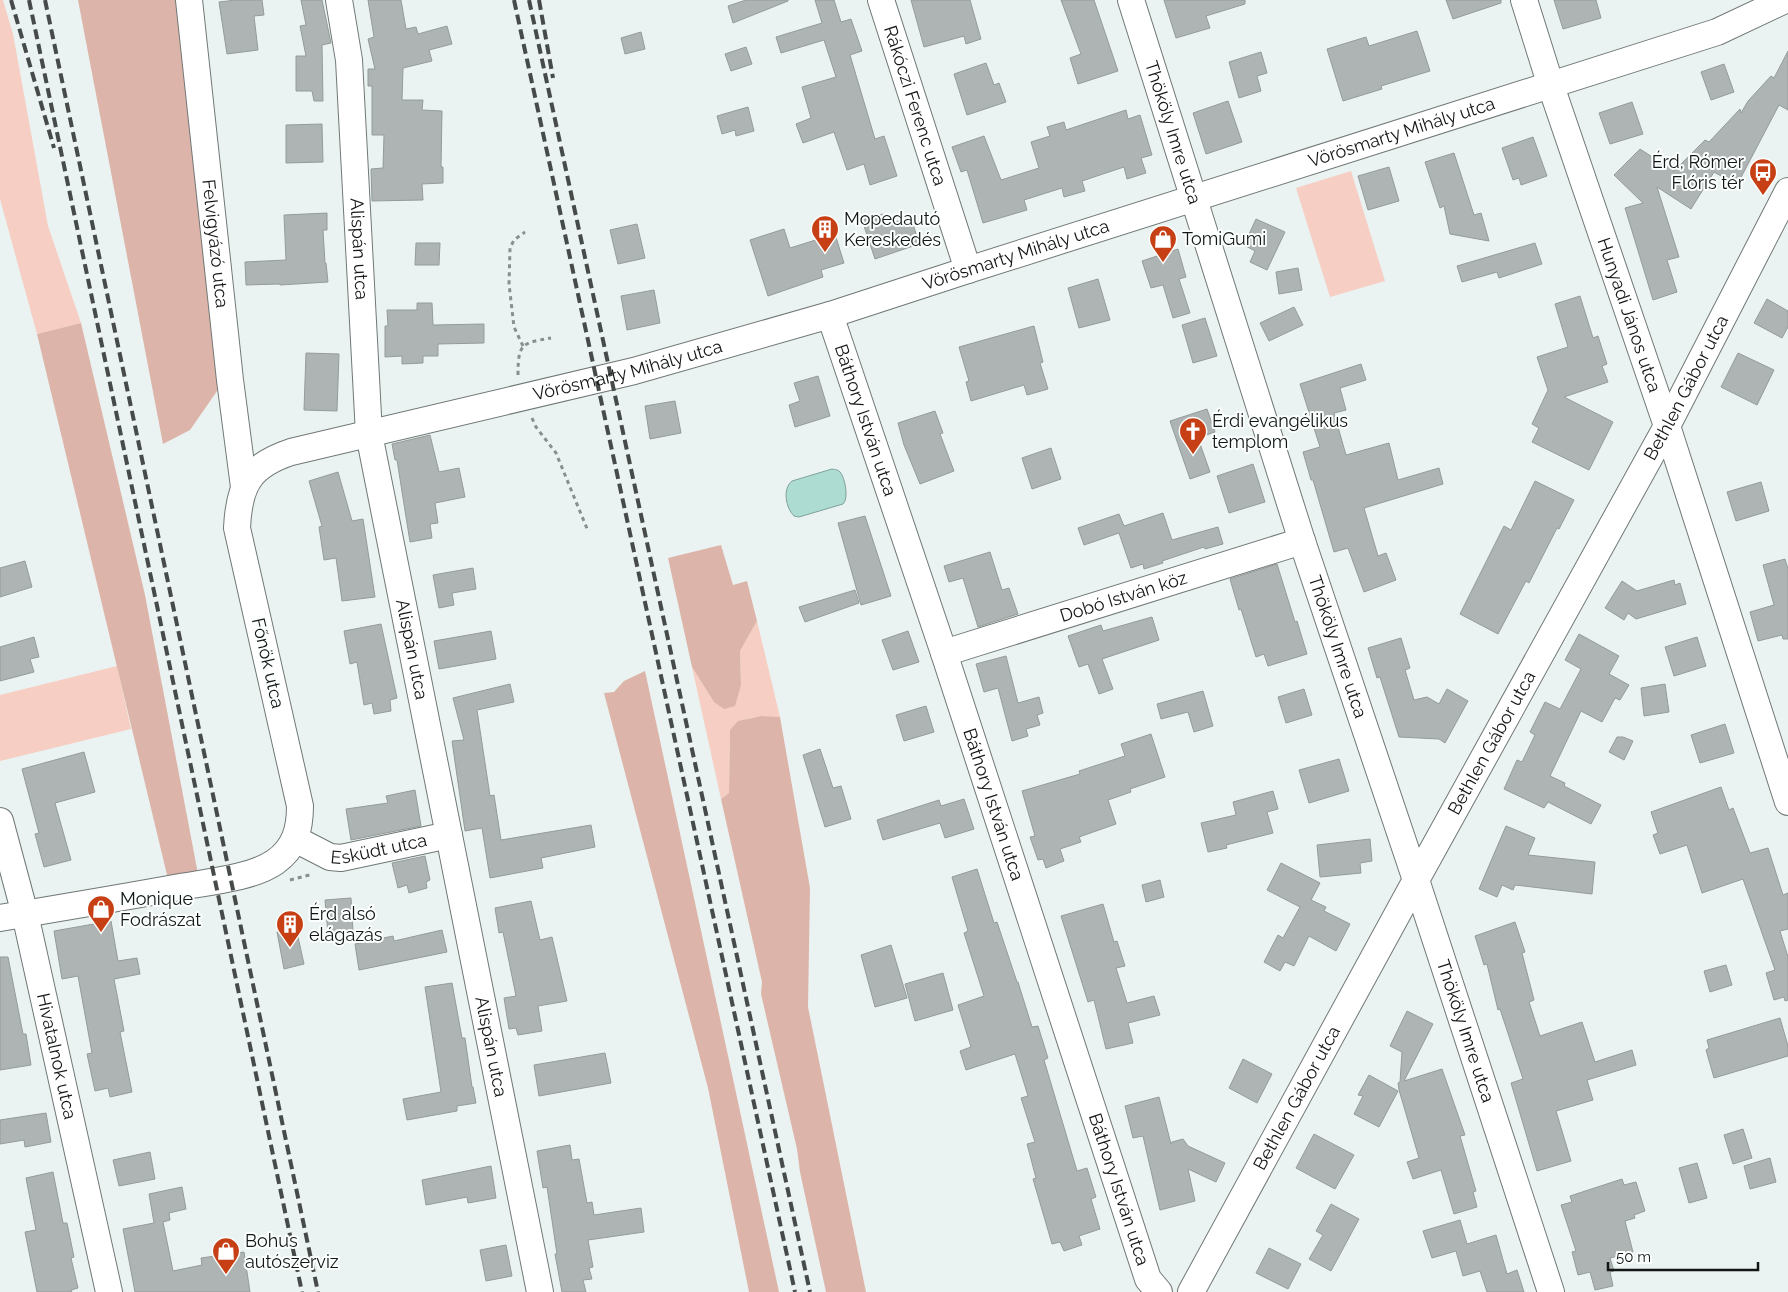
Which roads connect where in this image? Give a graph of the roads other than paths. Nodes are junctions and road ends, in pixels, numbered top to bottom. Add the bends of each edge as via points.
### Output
1 (189, 0) edge
2 (339, 0) edge
3 (881, 0) edge
4 (1130, 0) edge
5 (1524, 0) edge
6 (1785, 0) edge
7 (1551, 86) junction
8 (1788, 191) edge
9 (1194, 198) junction
10 (968, 270) junction
11 (830, 315) junction
12 (1667, 426) junction
13 (369, 434) junction
14 (244, 487) junction
15 (1302, 541) junction
16 (944, 653) junction
17 (1788, 802) edge
18 (0, 821) edge
19 (449, 835) junction
20 (295, 839) junction
21 (1416, 880) junction
22 (12, 916) edge
23 (109, 1292) edge
24 (540, 1292) edge
25 (1159, 1292) edge
26 (1191, 1292) edge
27 (1551, 1292) edge

1 - 14 street, Felvigyázó utca
2 - 13 street, Alispán utca via 349,60
3 - 10 street, Rákóczi Ferenc utca
4 - 9 street, Thököly Imre utca
5 - 7 street, Hunyadi János utca
6 - 7 street, Vörösmarty Mihály utca via 1717,32
7 - 9 street, Vörösmarty Mihály utca
7 - 12 street, Hunyadi János utca
8 - 12 street, Bethlen Gábor utca
9 - 10 street, Vörösmarty Mihály utca
9 - 15 street, Thököly Imre utca
10 - 11 street, Vörösmarty Mihály utca
11 - 13 street, Vörösmarty Mihály utca via 634,372
11 - 16 street, Báthory István utca
12 - 17 street, Hunyadi János utca
12 - 21 street, Bethlen Gábor utca
13 - 14 street, Vörösmarty Mihály utca via 276,457 263,464
13 - 19 street, Alispán utca
14 - 20 street, Főnök utca via 237,528 300,806 300,823
15 - 16 street, Dobó István köz
15 - 21 street, Thököly Imre utca
16 - 25 street, Báthory István utca via 1148,1279
18 - 22 street, Hivatalnok utca
19 - 20 street, Esküdt utca via 340,858 330,857
19 - 24 street, Alispán utca
20 - 22 street via 276,861 254,872
21 - 26 street, Bethlen Gábor utca
21 - 27 street, Thököly Imre utca
22 - 23 street, Hivatalnok utca

